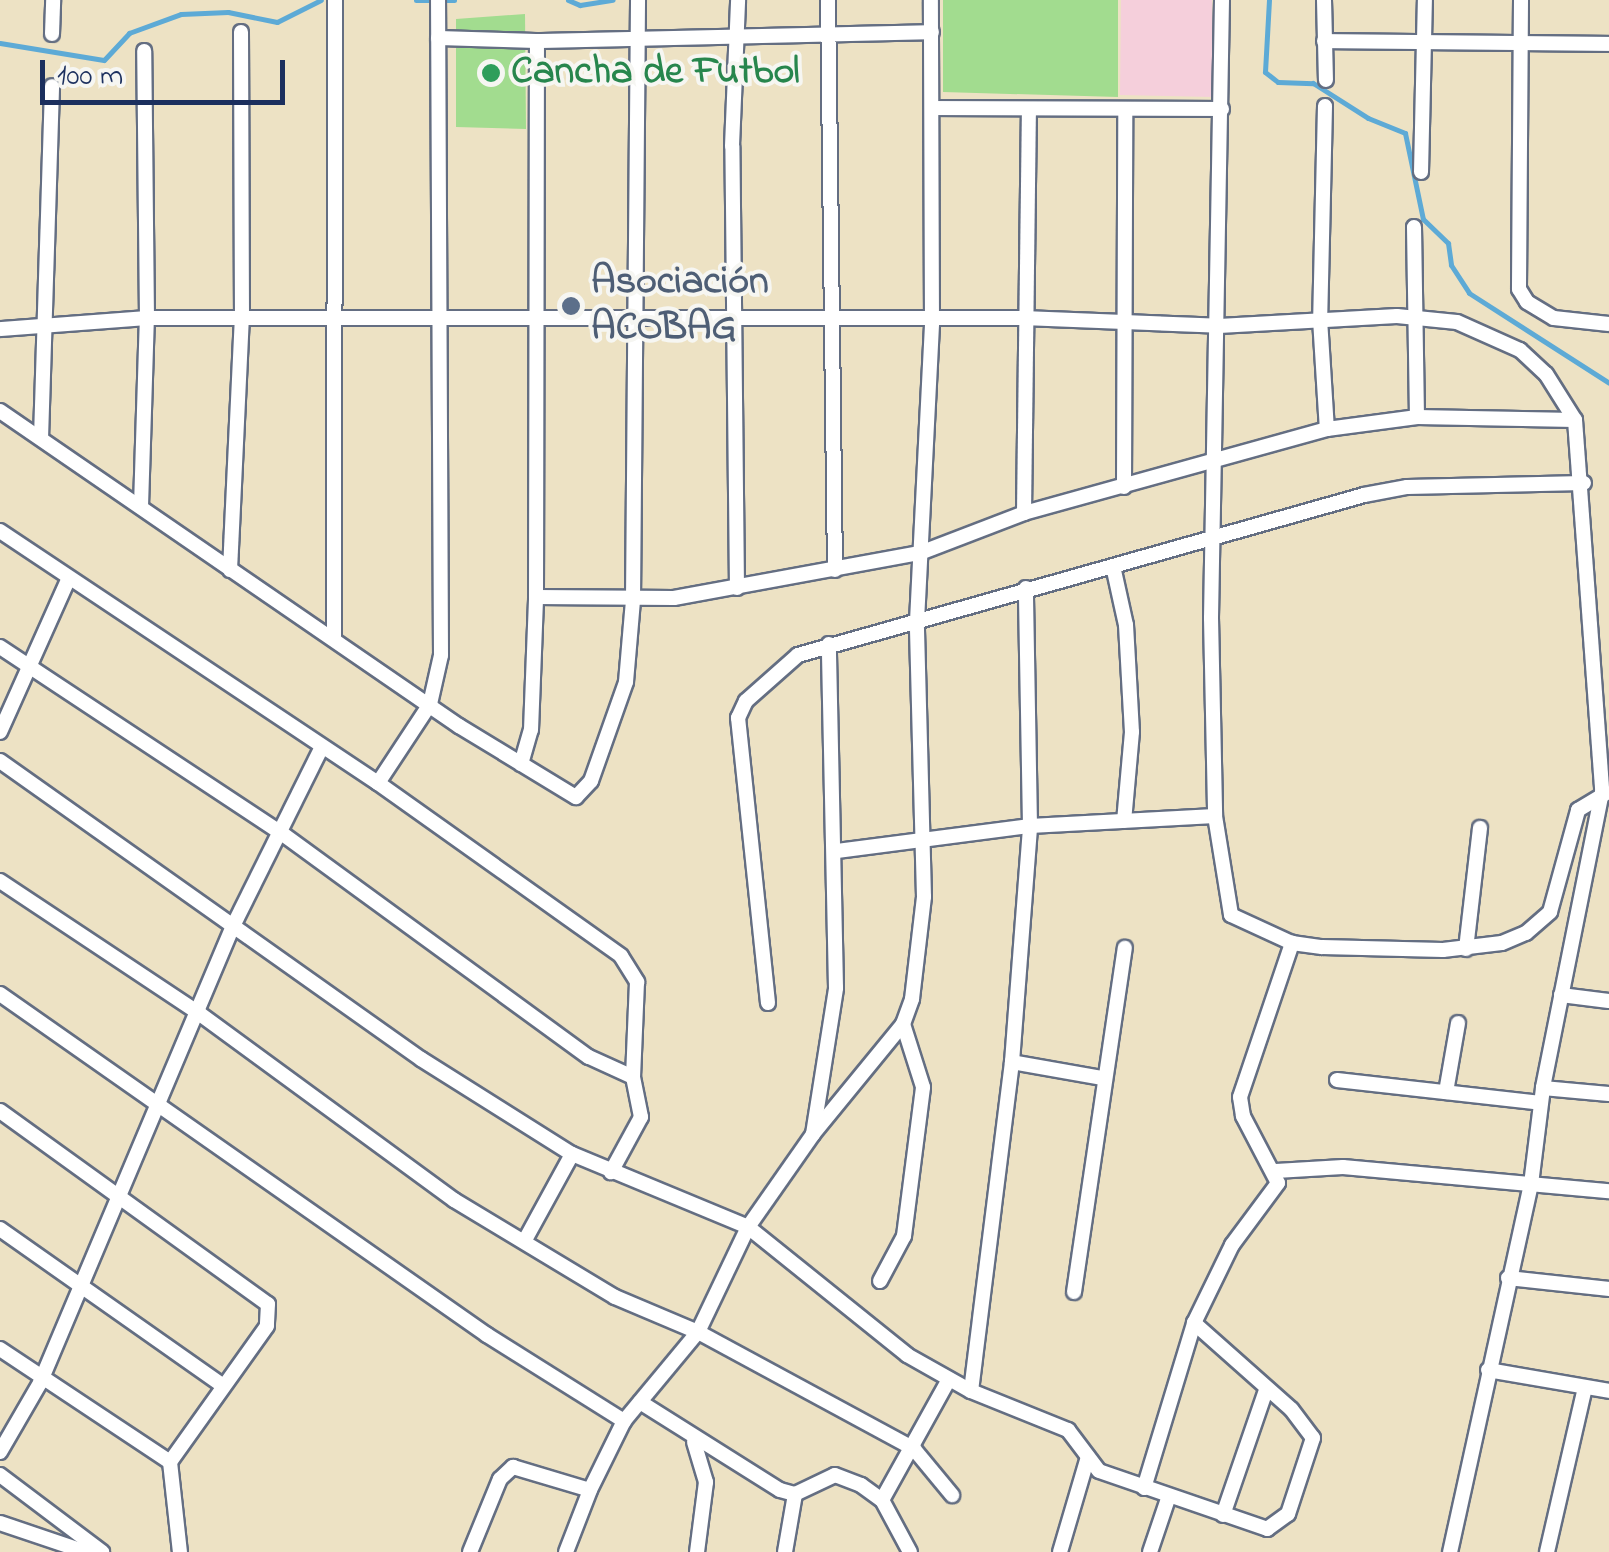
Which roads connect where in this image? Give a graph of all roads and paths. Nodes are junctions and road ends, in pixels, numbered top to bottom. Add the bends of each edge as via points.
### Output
1 (52, 0) edge
2 (336, 0) edge
3 (638, 0) edge
4 (738, 0) edge
5 (828, 0) edge
6 (931, 0) edge
7 (1222, 0) edge
8 (1324, 0) edge
9 (1425, 0) edge
10 (1521, 0) edge
11 (438, 6) edge
12 (241, 32) dead end
13 (829, 32) junction
14 (932, 32) junction
15 (737, 33) junction
16 (52, 34) dead end
17 (438, 38) junction
18 (637, 40) junction
19 (537, 41) junction
20 (1324, 41) junction
21 (1425, 42) junction
22 (1521, 44) junction
23 (1609, 44) edge
24 (144, 51) dead end
25 (1326, 80) dead end
26 (52, 86) dead end
27 (1325, 106) dead end
28 (933, 108) junction
29 (1029, 109) junction
30 (1125, 109) junction
31 (1222, 109) junction
32 (1422, 172) dead end
33 (1414, 228) dead end
34 (536, 316) junction
35 (148, 318) junction
36 (338, 318) junction
37 (440, 318) junction
38 (736, 318) junction
39 (1023, 318) junction
40 (1420, 318) junction
41 (242, 319) junction
42 (836, 319) junction
43 (1124, 319) junction
44 (638, 320) junction
45 (1320, 320) junction
46 (932, 322) junction
47 (1609, 324) edge
48 (1219, 326) junction
49 (49, 328) junction
50 (0, 329) edge
51 (0, 411) edge
52 (1417, 416) junction
53 (1575, 420) junction
54 (1327, 428) junction
55 (41, 438) junction
56 (1216, 459) junction
57 (1584, 483) junction
58 (1124, 487) junction
59 (140, 506) junction
60 (1024, 513) junction
61 (0, 531) edge
62 (1216, 540) junction
63 (920, 553) junction
64 (1114, 566) junction
65 (230, 570) junction
66 (834, 570) junction
67 (68, 580) junction
68 (737, 588) junction
69 (1026, 588) junction
70 (536, 597) junction
71 (633, 600) junction
72 (917, 621) junction
73 (334, 637) junction
74 (829, 644) junction
75 (0, 647) edge
76 (32, 668) junction
77 (430, 704) junction
78 (0, 732) edge
79 (322, 747) junction
80 (0, 761) edge
81 (521, 764) junction
82 (378, 783) junction
83 (1606, 793) edge
84 (1215, 816) junction
85 (1124, 821) junction
86 (1030, 826) junction
87 (1480, 828) dead end
88 (280, 832) junction
89 (923, 838) junction
90 (837, 850) junction
91 (0, 881) edge
92 (233, 926) junction
93 (1292, 943) junction
94 (1125, 948) dead end
95 (1466, 949) junction
96 (0, 994) edge
97 (1560, 995) junction
98 (1609, 1001) edge
99 (768, 1003) dead end
100 (200, 1014) junction
101 (1458, 1023) dead end
102 (904, 1024) junction
103 (1012, 1062) junction
104 (633, 1077) junction
105 (1102, 1078) junction
106 (1337, 1080) dead end
107 (1446, 1092) junction
108 (1609, 1094) edge
109 (1542, 1096) junction
110 (162, 1104) junction
111 (0, 1111) edge
112 (813, 1134) junction
113 (572, 1154) junction
114 (1276, 1171) junction
115 (610, 1172) junction
116 (1531, 1184) junction
117 (1609, 1190) edge
118 (121, 1196) junction
119 (748, 1227) junction
120 (0, 1229) edge
121 (526, 1240) junction
122 (1508, 1278) junction
123 (880, 1281) dead end
124 (80, 1284) junction
125 (1609, 1290) edge
126 (1074, 1292) dead end
127 (1194, 1323) junction
128 (698, 1332) junction
129 (0, 1349) edge
130 (1488, 1370) junction
131 (42, 1379) junction
132 (949, 1379) junction
133 (223, 1386) junction
134 (1585, 1388) junction
135 (971, 1390) junction
136 (1266, 1390) junction
137 (1609, 1391) edge
138 (640, 1402) junction
139 (624, 1421) junction
140 (694, 1441) junction
141 (914, 1449) junction
142 (0, 1452) edge
143 (1088, 1457) junction
144 (170, 1462) junction
145 (0, 1475) edge
146 (1144, 1488) junction
147 (590, 1490) junction
148 (795, 1494) junction
149 (952, 1495) dead end
150 (1170, 1496) junction
151 (882, 1500) junction
152 (1224, 1514) junction
153 (0, 1523) edge
154 (86, 1552) edge
155 (102, 1552) edge
156 (180, 1552) edge
157 (470, 1552) edge
158 (566, 1552) edge
159 (696, 1552) edge
160 (784, 1552) edge
161 (910, 1552) edge
162 (1060, 1552) edge
163 (1150, 1552) edge
164 (1450, 1552) edge
165 (1547, 1552) edge

1 - 16 street
2 - 36 street
3 - 18 street
4 - 15 street
5 - 13 street
6 - 14 street
7 - 31 street
8 - 20 street
9 - 21 street
10 - 22 street
11 - 17 street
12 - 41 street
13 - 14 street
13 - 15 street
13 - 42 street
14 - 28 street
15 - 18 street
15 - 38 street
17 - 19 street
17 - 37 street
18 - 19 street
18 - 44 street
19 - 34 street
20 - 21 street
20 - 25 street
21 - 22 street
21 - 32 street
22 - 23 street
22 - 47 street via 1520,289 1526,302 1554,318
24 - 35 street
26 - 49 street
27 - 45 street
28 - 29 street
28 - 46 street
29 - 30 street
29 - 39 street
30 - 31 street
30 - 43 street
31 - 48 street
33 - 40 street
34 - 37 street
34 - 44 street
34 - 70 street
35 - 41 street
35 - 49 street
35 - 59 street
36 - 37 street
36 - 41 street
36 - 73 street
37 - 77 street via 441,655
38 - 42 street
38 - 44 street
38 - 68 street
39 - 43 street
39 - 46 street
39 - 60 street
40 - 45 street
40 - 52 street
40 - 53 street via 1458,322 1520,350 1546,374
41 - 65 street
42 - 46 street
42 - 66 street
43 - 48 street
43 - 58 street
44 - 71 street
45 - 48 street
45 - 54 street
46 - 63 street
48 - 56 street
49 - 50 street
49 - 55 street
51 - 55 street
52 - 53 street
52 - 54 street
53 - 57 street
54 - 56 street
55 - 59 street
56 - 58 street
56 - 62 street
57 - 62 street via 1407,487
57 - 83 street
58 - 60 street
59 - 65 street
60 - 63 street
61 - 67 street
62 - 64 street
62 - 84 street
63 - 66 street
63 - 72 street
64 - 69 street
64 - 85 street via 1126,625 1132,732
65 - 73 street
66 - 68 street
67 - 76 street
67 - 79 street
68 - 71 street
69 - 72 street
69 - 86 street
70 - 71 street
70 - 81 street via 531,730
71 - 81 street via 626,682 591,781 576,797 562,794
72 - 74 street
72 - 89 street
73 - 77 street
74 - 90 street
74 - 99 street via 798,656 740,709
75 - 76 street
76 - 78 street
76 - 88 street
77 - 81 street
77 - 82 street
79 - 82 street
79 - 88 street
80 - 92 street
82 - 104 street via 633,968
83 - 95 street via 1578,810 1550,912 1526,933
83 - 97 street
84 - 85 street
84 - 93 street via 1231,916
85 - 86 street
86 - 89 street
86 - 103 street
87 - 95 street
88 - 92 street
88 - 104 street via 589,1056
89 - 90 street
89 - 102 street via 917,978
90 - 112 street via 836,988
91 - 100 street
92 - 100 street
92 - 113 street
93 - 95 street
93 - 114 street via 1240,1097 1243,1116
94 - 105 street
96 - 110 street
97 - 98 street
97 - 109 street
100 - 110 street
100 - 121 street via 454,1200
101 - 107 street
102 - 112 street
102 - 123 street via 924,1087 904,1236
103 - 105 street
103 - 135 street
104 - 115 street via 640,1117
105 - 126 street
106 - 107 street
107 - 109 street
108 - 109 street
109 - 116 street
110 - 118 street
110 - 139 street via 487,1335
111 - 118 street
112 - 119 street
113 - 115 street
113 - 121 street
114 - 116 street via 1343,1167
114 - 127 street via 1276,1192 1232,1245
115 - 119 street
116 - 117 street
116 - 122 street
118 - 124 street
118 - 133 street via 268,1304 268,1326
119 - 128 street
119 - 132 street via 862,1323
120 - 124 street
121 - 128 street via 614,1297
122 - 125 street
122 - 130 street
124 - 131 street
124 - 133 street
127 - 136 street
127 - 146 street
128 - 138 street
128 - 141 street
129 - 131 street
130 - 134 street
130 - 164 street
131 - 142 street
131 - 144 street
132 - 135 street
132 - 141 street
133 - 144 street
134 - 137 street
134 - 165 street
135 - 143 street via 1068,1430
136 - 152 street
136 - 152 street via 1304,1422 1312,1454 1278,1524 1268,1529
138 - 139 street
138 - 140 street
139 - 147 street
140 - 148 street
140 - 159 street via 706,1482
141 - 149 street
141 - 151 street
143 - 146 street via 1099,1471
143 - 162 street
144 - 156 street
145 - 155 street
146 - 150 street
147 - 157 street via 513,1467 500,1479
147 - 158 street
148 - 151 street via 835,1475
148 - 160 street
150 - 152 street
150 - 163 street
151 - 161 street
153 - 154 street

